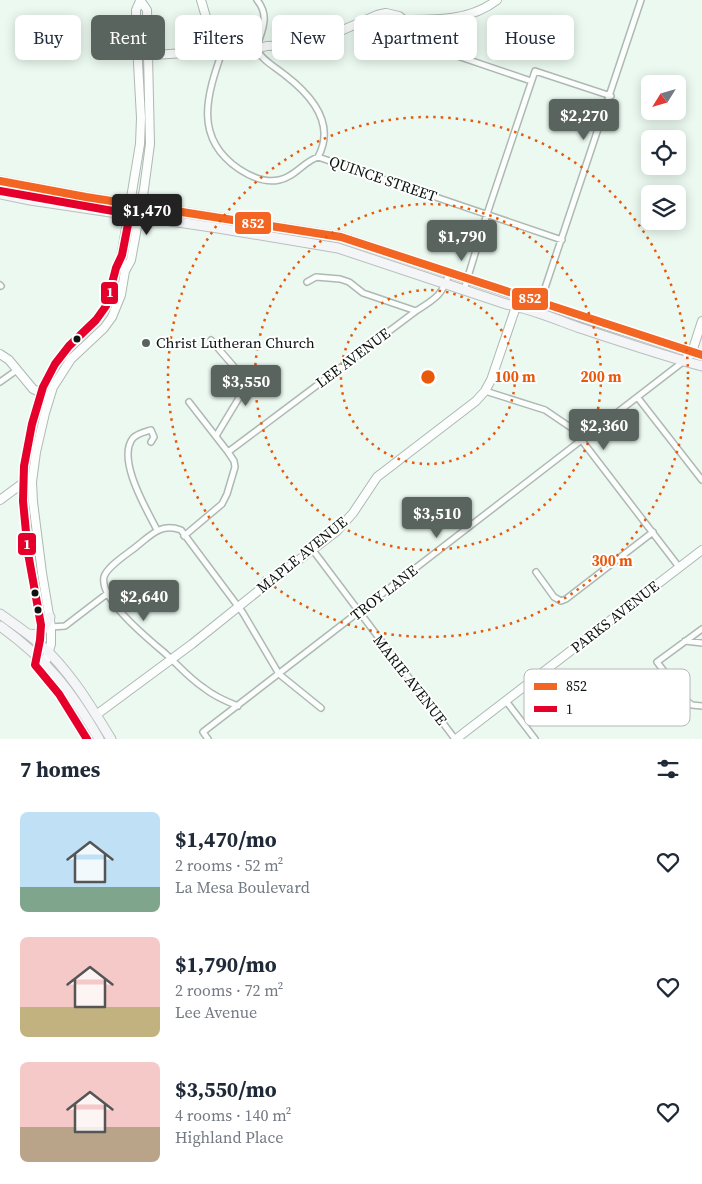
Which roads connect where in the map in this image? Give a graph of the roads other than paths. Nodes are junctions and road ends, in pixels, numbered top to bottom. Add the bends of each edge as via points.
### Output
1 (140, 0) edge
2 (201, 0) edge
3 (257, 0) edge
4 (497, 0) edge
5 (642, 0) edge
6 (136, 15) edge
7 (147, 15) edge
8 (206, 15) edge
9 (377, 15) edge
10 (395, 15) edge
11 (465, 15) edge
12 (354, 24) edge
13 (262, 32) edge
14 (262, 47) edge
15 (262, 59) edge
16 (138, 60) edge
17 (149, 60) edge
18 (217, 60) edge
19 (469, 60) edge
20 (531, 81) junction
21 (611, 96) junction
22 (318, 157) junction
23 (0, 181) edge
24 (0, 194) edge
25 (130, 204) junction
26 (141, 206) junction
27 (487, 214) junction
28 (129, 215) junction
29 (139, 216) junction
30 (562, 240) junction
31 (125, 271) junction
32 (449, 273) junction
33 (468, 279) junction
34 (307, 282) dead end
35 (446, 284) junction
36 (464, 290) junction
37 (520, 295) junction
38 (541, 301) junction
39 (516, 306) junction
40 (416, 311) junction
41 (538, 312) junction
42 (702, 321) edge
43 (211, 340) dead end
44 (692, 352) junction
45 (0, 354) edge
46 (702, 355) edge
47 (684, 361) junction
48 (702, 366) edge
49 (17, 370) junction
50 (0, 382) edge
51 (485, 391) junction
52 (49, 397) junction
53 (638, 398) junction
54 (189, 402) dead end
55 (216, 436) junction
56 (583, 440) junction
57 (151, 442) dead end
58 (228, 452) junction
59 (702, 480) edge
60 (32, 482) junction
61 (0, 500) edge
62 (157, 530) junction
63 (653, 532) junction
64 (184, 536) junction
65 (312, 549) junction
66 (702, 550) edge
67 (679, 567) junction
68 (536, 572) dead end
69 (108, 593) junction
70 (238, 606) junction
71 (358, 613) junction
72 (0, 614) edge
73 (50, 617) junction
74 (0, 626) edge
75 (52, 627) junction
76 (702, 628) edge
77 (28, 634) junction
78 (685, 641) junction
79 (702, 643) edge
80 (49, 652) junction
81 (171, 659) junction
82 (46, 663) junction
83 (547, 669) edge
84 (662, 669) edge
85 (279, 674) junction
86 (524, 687) edge
87 (506, 701) junction
88 (690, 703) edge
89 (238, 706) junction
90 (702, 706) edge
91 (321, 708) dead end
92 (96, 715) junction
93 (524, 725) edge
94 (525, 726) edge
95 (99, 739) edge
96 (111, 739) edge
97 (208, 739) edge
98 (456, 739) edge
99 (535, 739) edge

1 - 6 street
1 - 7 street
2 - 8 street
3 - 13 street via 263,10 265,23
4 - 11 street
5 - 21 street
9 - 10 street
12 - 14 street via 318,39
15 - 22 street via 299,87 320,113 325,134
16 - 25 street via 140,144
17 - 26 street via 150,144
18 - 22 street via 207,107 210,130 224,156 242,172 269,181 289,177
19 - 20 street
20 - 21 street via 535,71
20 - 27 street
21 - 30 street
22 - 27 street, QUINCE STREET
23 - 25 main road
24 - 28 main road
25 - 26 main road
25 - 28 street
26 - 29 street
26 - 32 main road via 341,237
27 - 30 street, QUINCE STREET
27 - 33 street
28 - 29 main road
28 - 31 street via 121,258
29 - 31 street via 131,260
29 - 35 main road via 338,248
30 - 38 street
31 - 52 street via 121,295 112,317 70,359
32 - 33 main road
32 - 35 street
33 - 36 street
33 - 37 main road
34 - 40 street via 316,277 340,279 363,294
35 - 36 main road
35 - 40 street, LEE AVENUE via 439,296
36 - 39 main road
37 - 38 main road
37 - 39 street, MAPLE AVENUE
38 - 41 street
38 - 44 main road
39 - 41 main road
39 - 51 street, MAPLE AVENUE
40 - 58 street, LEE AVENUE
41 - 47 main road
42 - 44 street
43 - 55 street via 248,383
44 - 46 main road
44 - 47 street
45 - 49 street
47 - 48 main road
47 - 53 street, TROY LANE
49 - 50 street
49 - 52 street via 32,389
51 - 56 street via 549,412 573,428
51 - 65 street, MAPLE AVENUE via 468,408 377,476 353,514
52 - 60 street
53 - 56 street, TROY LANE
53 - 59 street
54 - 55 street
55 - 58 street
56 - 63 street
56 - 71 street, TROY LANE
57 - 62 street via 154,437 151,430 138,434 129,445 128,454 131,476
58 - 64 street via 235,467 222,504
60 - 61 street via 22,484
60 - 73 street
62 - 64 street via 174,527
62 - 69 street via 110,568 104,578
63 - 67 street
63 - 68 street via 561,601 554,597
64 - 70 street
65 - 70 street, MAPLE AVENUE
65 - 71 street, MARIE AVENUE
66 - 67 street, PARKS AVENUE
67 - 83 street, PARKS AVENUE
69 - 75 street via 65,626
69 - 81 street via 131,623
70 - 81 street, MAPLE AVENUE
70 - 85 street
71 - 85 street, TROY LANE
71 - 98 street, MARIE AVENUE
72 - 77 main road
73 - 75 street
73 - 77 main road via 41,633
74 - 82 main road
75 - 80 street
76 - 78 street
77 - 80 main road
78 - 79 street
78 - 84 street via 657,662
80 - 82 street
80 - 92 main road via 74,680
81 - 89 street via 204,688
81 - 92 street, MAPLE AVENUE
82 - 95 main road via 67,688
85 - 89 street, TROY LANE
85 - 91 street
86 - 87 street, PARKS AVENUE
87 - 93 street
87 - 98 street, PARKS AVENUE
88 - 90 street
89 - 97 street, TROY LANE via 203,732
92 - 96 main road
94 - 99 street

